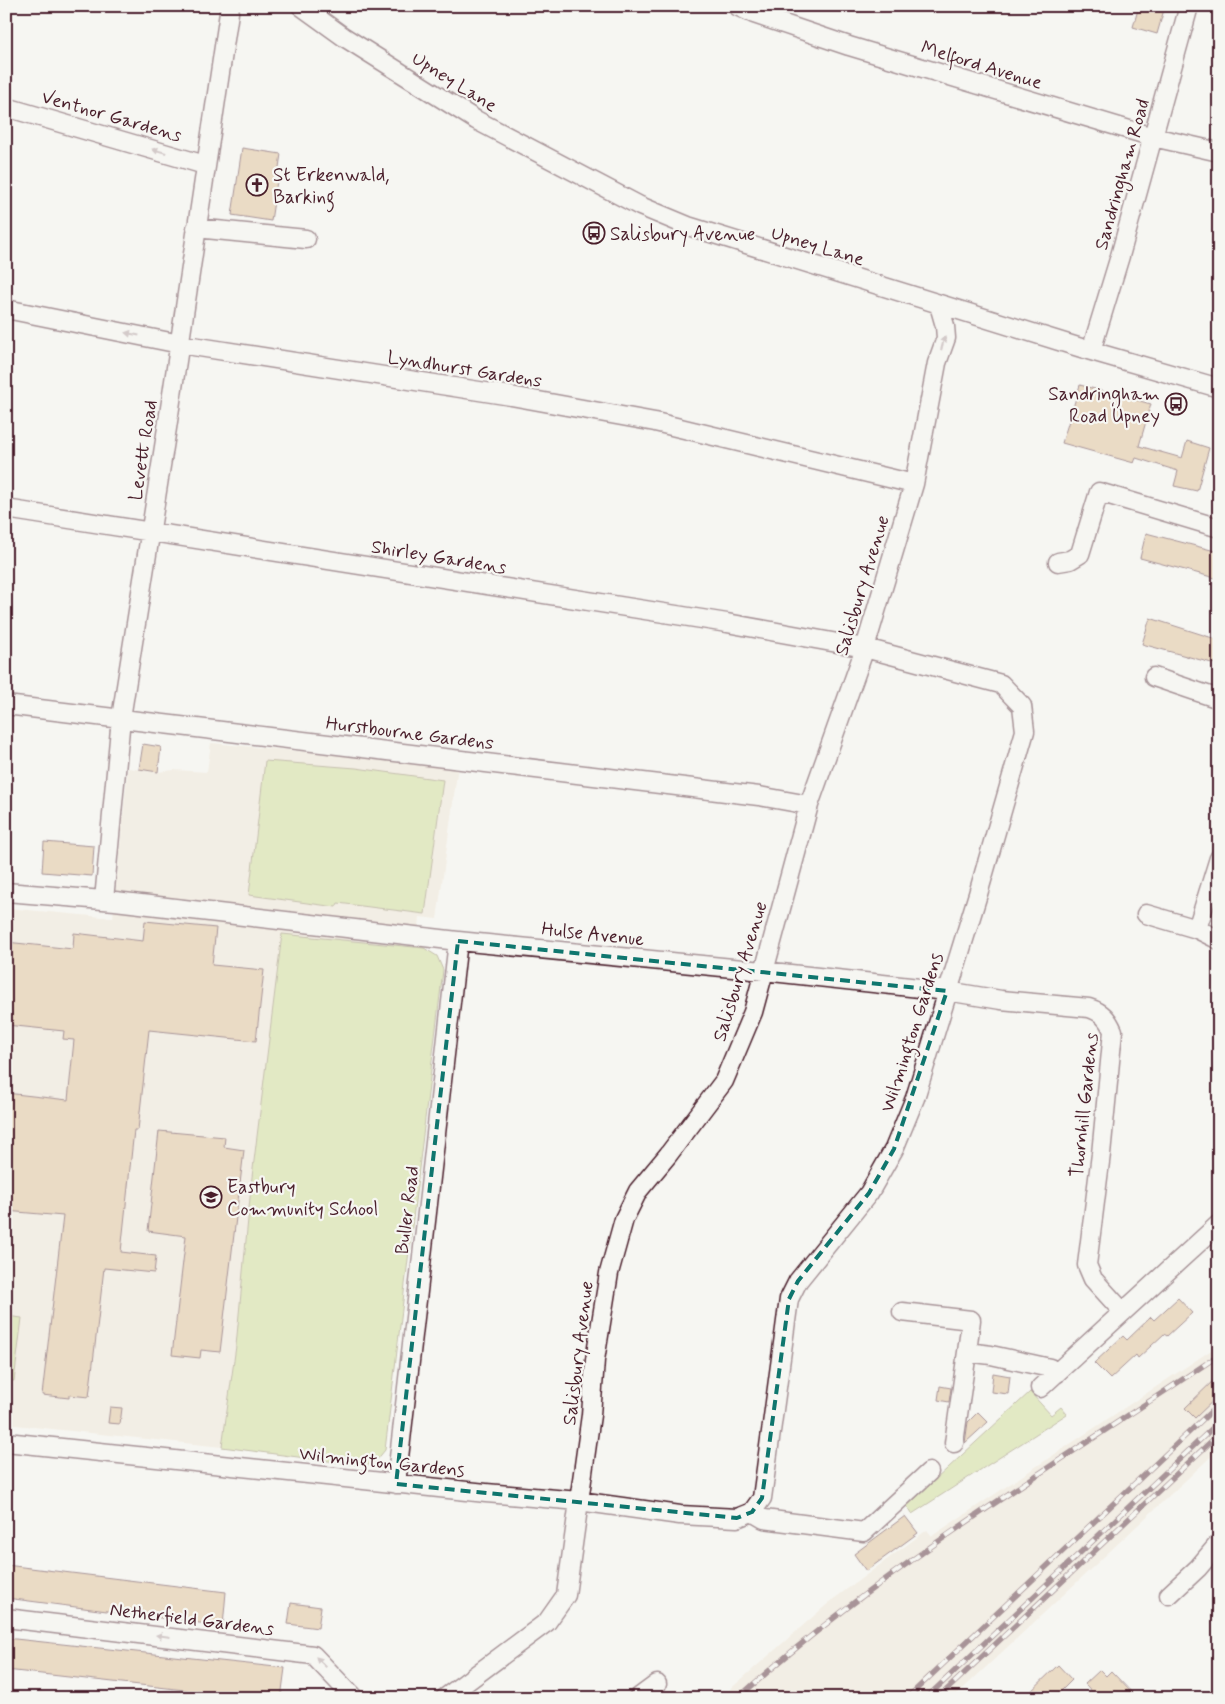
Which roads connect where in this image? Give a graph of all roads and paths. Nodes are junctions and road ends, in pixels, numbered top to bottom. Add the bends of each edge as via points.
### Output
1 (230, 6) edge
2 (301, 6) edge
3 (736, 6) edge
4 (1189, 6) edge
5 (6, 107) edge
6 (1153, 137) junction
7 (1219, 152) edge
8 (205, 165) junction
9 (196, 228) junction
10 (306, 239) dead end
11 (939, 305) junction
12 (6, 309) edge
13 (180, 344) junction
14 (1091, 352) junction
15 (1219, 388) edge
16 (914, 484) junction
17 (6, 509) edge
18 (1219, 528) edge
19 (151, 532) junction
20 (1058, 562) dead end
21 (865, 648) junction
22 (1154, 677) dead end
23 (1219, 699) edge
24 (6, 705) edge
25 (121, 718) junction
26 (809, 804) junction
27 (1219, 858) edge
28 (6, 892) edge
29 (104, 900) junction
30 (1146, 914) dead end
31 (1198, 929) junction
32 (1219, 940) edge
33 (458, 941) junction
34 (764, 970) junction
35 (947, 991) junction
36 (1219, 1224) edge
37 (902, 1312) dead end
38 (1123, 1312) junction
39 (967, 1352) junction
40 (1056, 1374) junction
41 (1040, 1388) dead end
42 (6, 1442) edge
43 (954, 1443) dead end
44 (930, 1472) dead end
45 (396, 1484) junction
46 (579, 1501) junction
47 (752, 1512) junction
48 (1219, 1543) edge
49 (1169, 1595) dead end
50 (6, 1618) edge
51 (657, 1684) dead end
52 (354, 1698) edge
53 (445, 1698) edge
54 (638, 1698) edge

1 - 8 street, Levett Road
2 - 11 street, Upney Lane via 344,37 476,120 640,206 688,226
3 - 6 street, Melford Avenue via 858,48
4 - 6 street, Sandringham Road
8 -> 5 street, Ventnor Gardens
6 - 7 street, Melford Avenue
6 - 14 street, Sandringham Road
8 - 9 street, Levett Road
9 - 10 street
9 - 13 street, Levett Road
11 - 14 street, Upney Lane
16 -> 11 street, Salisbury Avenue via 937,363 946,338
13 -> 12 street, Lyndhurst Gardens
13 - 16 street, Lyndhurst Gardens via 655,422
13 - 19 street, Levett Road
14 - 15 street, Upney Lane
16 - 21 street, Salisbury Avenue
17 - 19 street, Shirley Gardens
18 - 20 street via 1099,492 1080,554
19 - 21 street, Shirley Gardens
19 - 25 street, Levett Road
21 - 26 street, Salisbury Avenue
21 - 35 street, Wilmington Gardens via 1001,684 1022,706 1026,730
22 - 23 street
24 - 25 street, Hurstbourne Gardens
25 - 26 street, Hurstbourne Gardens
25 - 29 street, Levett Road
26 - 34 street, Salisbury Avenue
27 - 31 street
28 - 29 street
29 - 33 street, Hulse Avenue
30 - 31 street
31 - 32 street
33 - 34 street, Hulse Avenue
33 - 45 street, Buller Road
34 - 35 street, Thornhill Gardens
34 - 46 street, Salisbury Avenue via 753,1012 724,1081 638,1191 624,1219 609,1273 595,1360
35 - 38 street, Thornhill Gardens via 1001,1000 1089,1008 1099,1011 1108,1021 1113,1031 1087,1265 1092,1279
35 - 47 street, Wilmington Gardens via 914,1098 894,1149 869,1194 798,1281 789,1299 762,1498
36 - 38 street
37 - 39 street via 971,1320
38 - 40 street
39 - 40 street via 1050,1368
39 - 43 street
40 - 41 street
42 - 45 street, Wilmington Gardens
44 - 47 street via 864,1532 764,1519
45 - 46 street, Wilmington Gardens
46 - 47 street, Wilmington Gardens via 680,1515 737,1518
46 - 53 street, Salisbury Avenue via 566,1595 547,1622
48 - 49 street
52 -> 50 street, Netherfield Gardens via 313,1655
51 - 54 street

